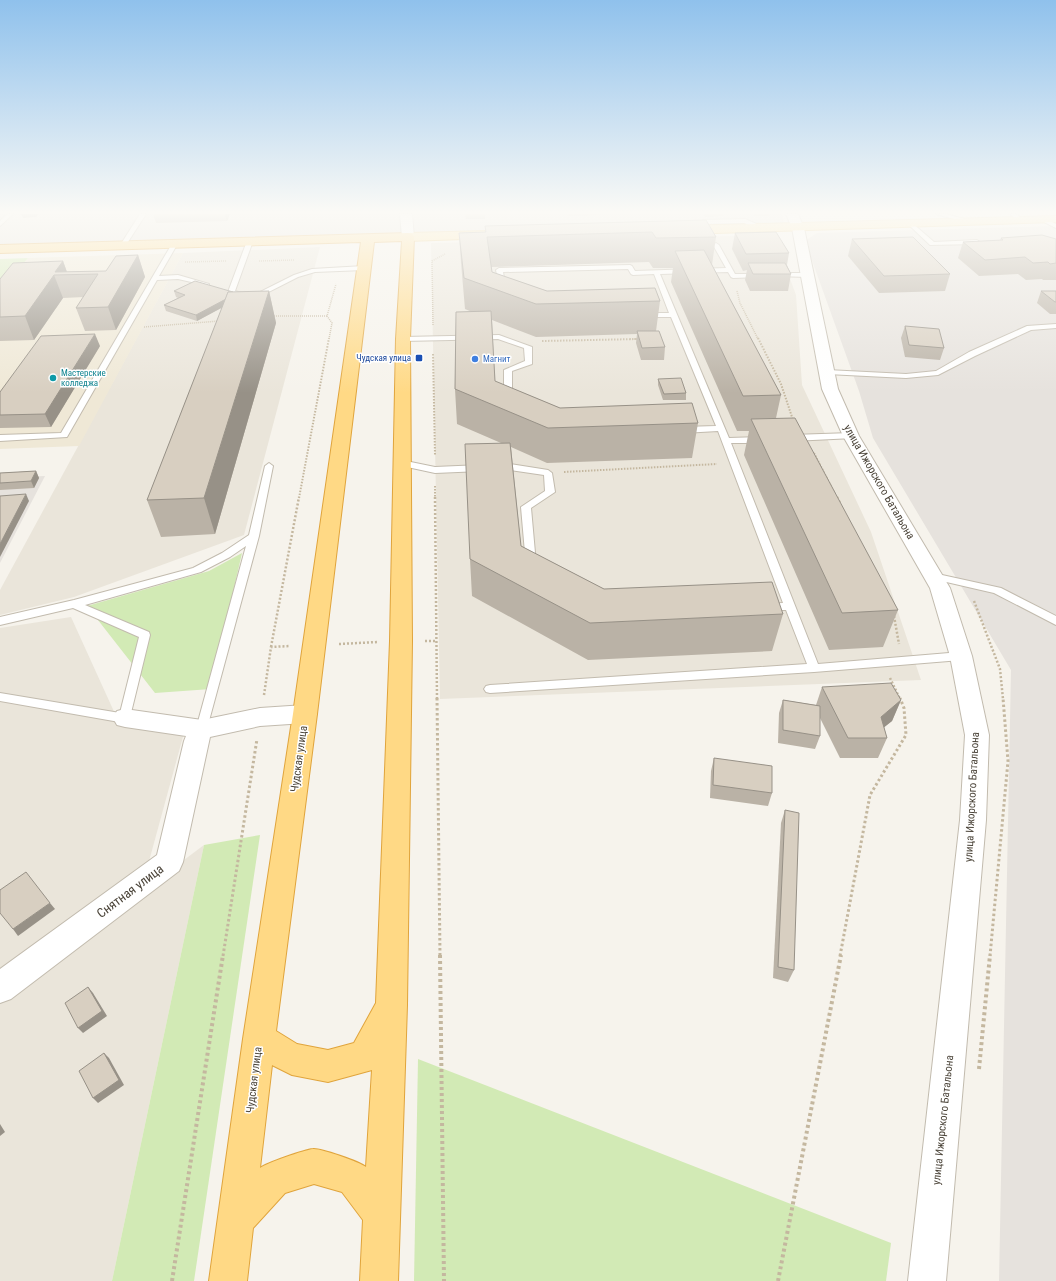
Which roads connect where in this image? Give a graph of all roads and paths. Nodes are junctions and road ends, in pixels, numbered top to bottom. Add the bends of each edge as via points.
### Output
1 (731, 273) edge
2 (157, 274) edge
3 (238, 274) edge
4 (303, 274) edge
5 (339, 274) edge
6 (363, 274) edge
7 (406, 274) edge
8 (432, 274) edge
9 (501, 274) edge
10 (657, 274) edge
11 (739, 274) edge
12 (808, 275) joint
13 (763, 276) edge
14 (770, 276) edge
15 (155, 278) junction
16 (216, 288) edge
17 (223, 290) edge
18 (231, 292) junction
19 (504, 293) edge
20 (636, 315) edge
21 (674, 315) junction
22 (265, 316) edge
23 (327, 316) junction
24 (219, 321) edge
25 (1056, 326) edge
26 (127, 327) junction
27 (683, 337) junction
28 (433, 338) junction
29 (403, 339) junction
30 (515, 342) junction
31 (827, 372) junction
32 (508, 411) edge
33 (720, 428) junction
34 (673, 430) edge
35 (851, 436) junction
36 (0, 438) edge
37 (802, 438) junction
38 (726, 441) junction
39 (401, 463) junction
40 (734, 463) junction
41 (269, 466) dead end
42 (435, 470) junction
43 (548, 473) junction
44 (841, 504) edge
45 (254, 536) junction
46 (532, 574) edge
47 (933, 576) junction
48 (74, 604) junction
49 (790, 606) junction
50 (751, 607) edge
51 (893, 614) edge
52 (0, 621) edge
53 (1056, 621) edge
54 (436, 640) junction
55 (401, 641) junction
56 (313, 645) junction
57 (271, 647) junction
58 (961, 656) junction
59 (902, 661) junction
60 (883, 662) junction
61 (814, 668) junction
62 (490, 688) dead end
63 (0, 697) edge
64 (305, 714) junction
65 (260, 717) junction
66 (125, 718) junction
67 (202, 729) junction
68 (0, 988) edge
69 (391, 1005) junction
70 (259, 1039) junction
71 (382, 1215) junction
72 (236, 1220) junction
73 (172, 1281) edge
74 (228, 1281) edge
75 (379, 1281) edge
76 (444, 1281) edge
77 (778, 1281) edge
78 (927, 1281) edge

1 - 37 path via 740,303 780,384 793,422
2 - 15 lane
3 - 18 lane
4 - 18 lane via 253,298
5 - 23 path
6 - 56 highway, Чудская улица
7 - 29 highway
8 - 28 path
9 - 19 lane
10 - 21 lane
11 - 13 lane
12 - 14 lane
12 - 31 street, улица Ижорского Батальона
15 - 16 lane via 178,277
15 - 26 lane
17 - 18 lane
20 - 21 lane
21 - 27 lane
22 - 23 path
23 - 57 path via 332,323
24 - 26 path
25 - 31 lane via 1030,328 972,354 938,373 906,376
26 - 36 lane via 64,435
27 - 30 path
27 - 33 lane
28 - 29 lane
28 - 30 lane via 499,337
28 - 42 path
29 - 39 highway
30 - 32 lane via 528,347 529,362 508,370
31 - 35 street, улица Ижорского Батальона via 830,389
33 - 34 lane
33 - 38 lane
35 - 37 lane
35 - 47 street, улица Ижорского Батальона
37 - 38 lane
37 - 44 path via 816,455
38 - 40 lane
39 - 42 lane
39 - 55 highway
40 - 43 path
40 - 49 lane
41 - 45 lane
42 - 43 lane via 510,467
42 - 54 path
43 - 46 lane via 550,492 526,507
45 - 48 lane via 197,570
45 - 67 lane
47 - 53 lane via 997,590
47 - 58 street, улица Ижорского Батальона via 940,588
48 - 52 lane
48 - 66 lane via 146,636
49 - 50 lane
49 - 61 lane
51 - 59 path
54 - 55 path
54 - 76 path
55 - 56 path
55 - 69 highway
56 - 57 path
56 - 64 highway, Чудская улица
57 - 65 path
58 - 59 lane
58 - 78 street, улица Ижорского Батальона via 977,735 973,820
59 - 60 lane
60 - 61 lane
60 - 77 path via 904,708 906,735 870,795
61 - 62 lane
63 - 66 lane
64 - 65 street
64 - 70 highway, Чудская улица
65 - 67 street
65 - 73 path
66 - 67 street
67 - 68 street, Снятная улица via 196,741 168,862
69 - 70 highway via 364,1057 328,1066 292,1059
69 - 71 highway
70 - 72 highway, Чудская улица
71 - 72 highway via 353,1178 314,1166 274,1179
71 - 75 highway
72 - 74 highway, Чудская улица

